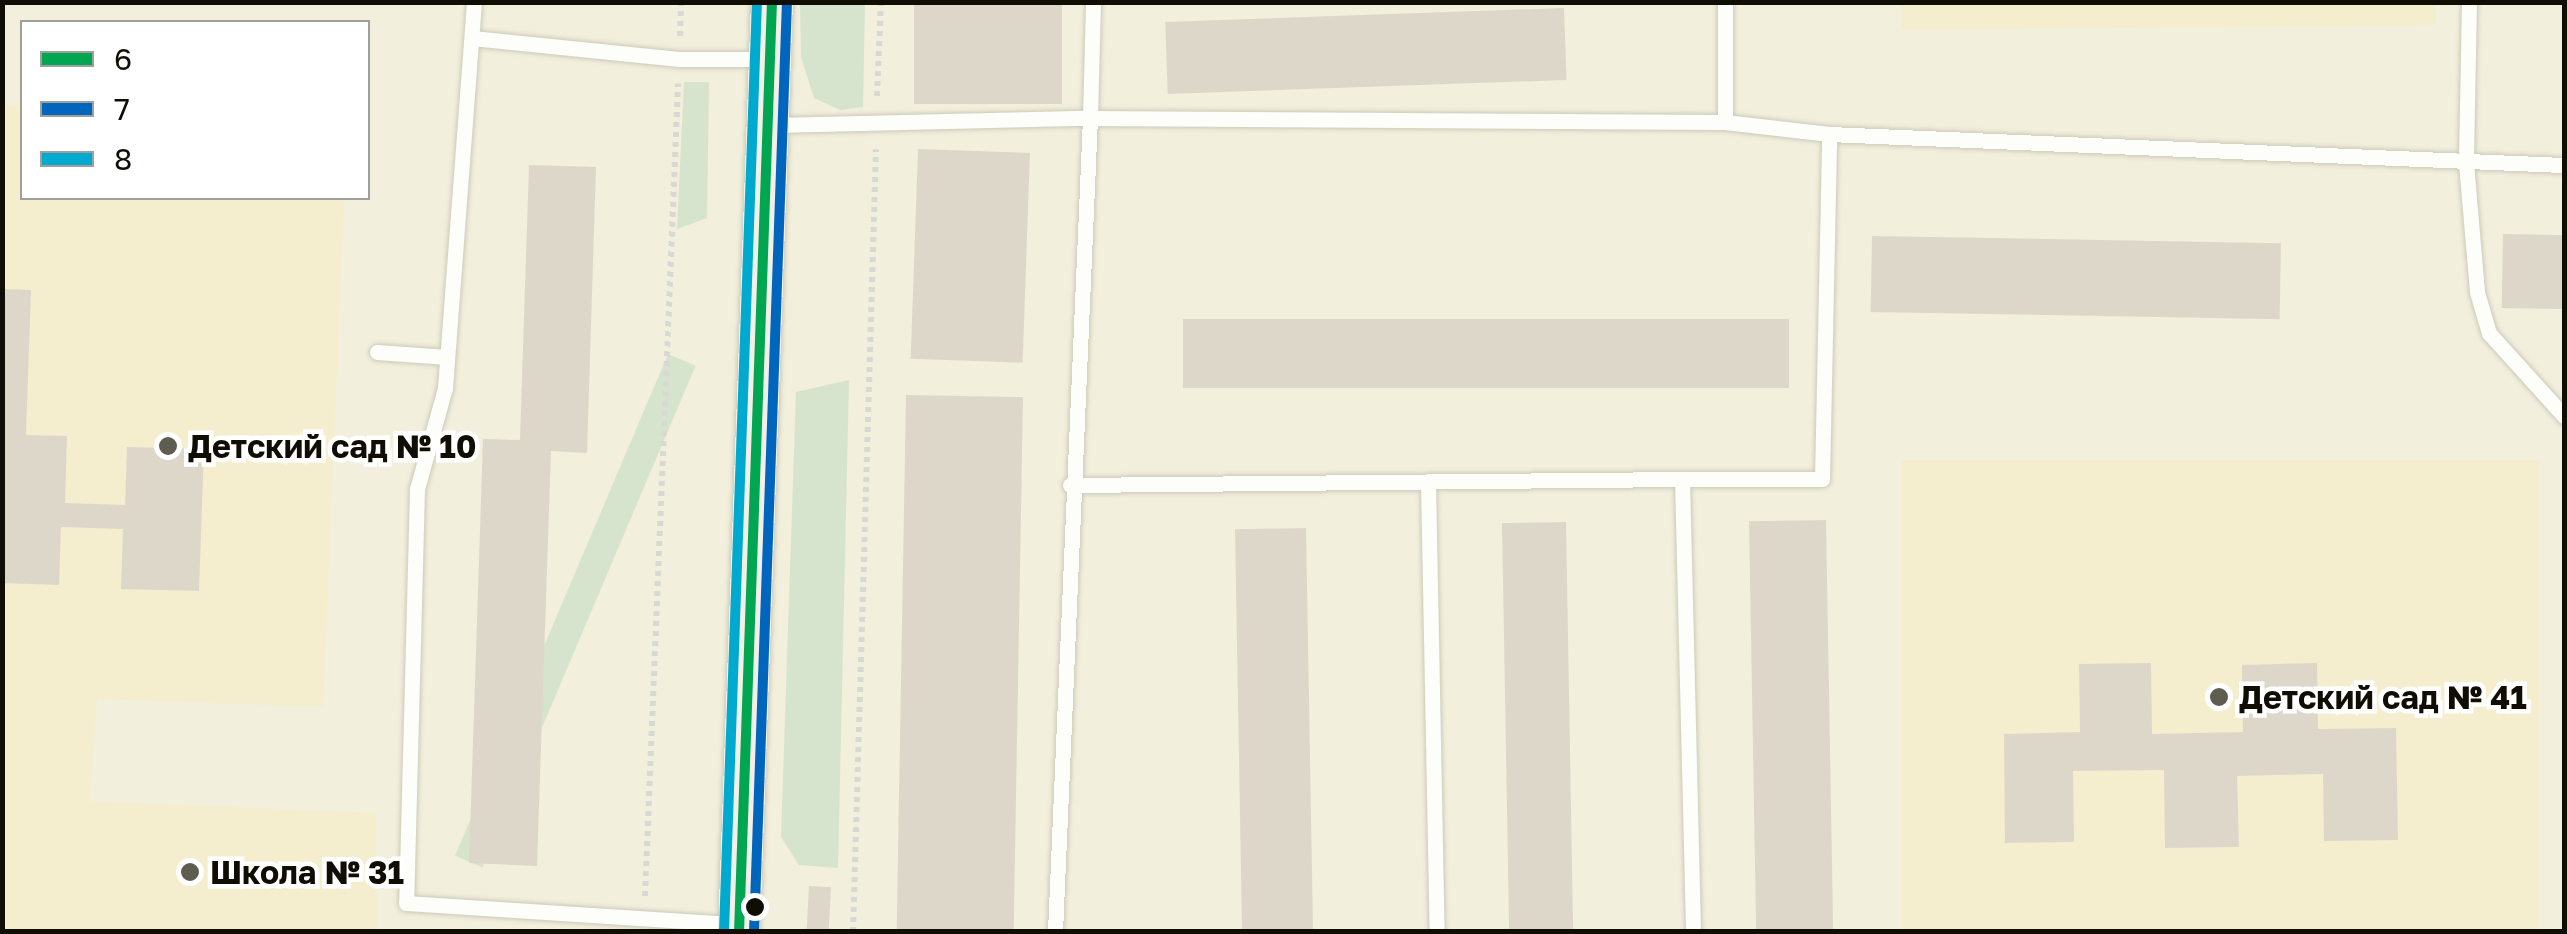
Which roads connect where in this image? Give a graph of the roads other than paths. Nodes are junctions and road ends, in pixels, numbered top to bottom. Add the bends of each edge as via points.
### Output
1 (474, 2) edge
2 (772, 2) edge
3 (1093, 2) edge
4 (1725, 2) edge
5 (2468, 2) edge
6 (472, 38) junction
7 (770, 59) junction
8 (1090, 118) junction
9 (1725, 122) junction
10 (767, 125) junction
11 (1829, 134) junction
12 (2466, 163) junction
13 (2564, 165) edge
14 (377, 352) dead end
15 (448, 357) junction
16 (2564, 416) edge
17 (1682, 479) junction
18 (1428, 481) junction
19 (1070, 485) junction
20 (739, 928) edge
21 (1055, 932) edge
22 (1437, 932) edge
23 (1693, 932) edge

1 - 6 lane
2 - 7 main road
3 - 8 lane
4 - 9 lane
5 - 12 lane
6 - 7 lane via 679,59
6 - 15 lane
7 - 10 main road
8 - 9 lane
8 - 10 lane
8 - 19 lane
9 - 11 lane
10 - 20 main road
11 - 12 lane
11 - 17 lane via 1822,480
12 - 13 lane
12 - 16 lane via 2477,292 2489,332
14 - 15 lane
15 - 20 lane via 417,489 406,904
17 - 18 lane
17 - 23 lane
18 - 19 lane
18 - 22 lane
19 - 21 lane

